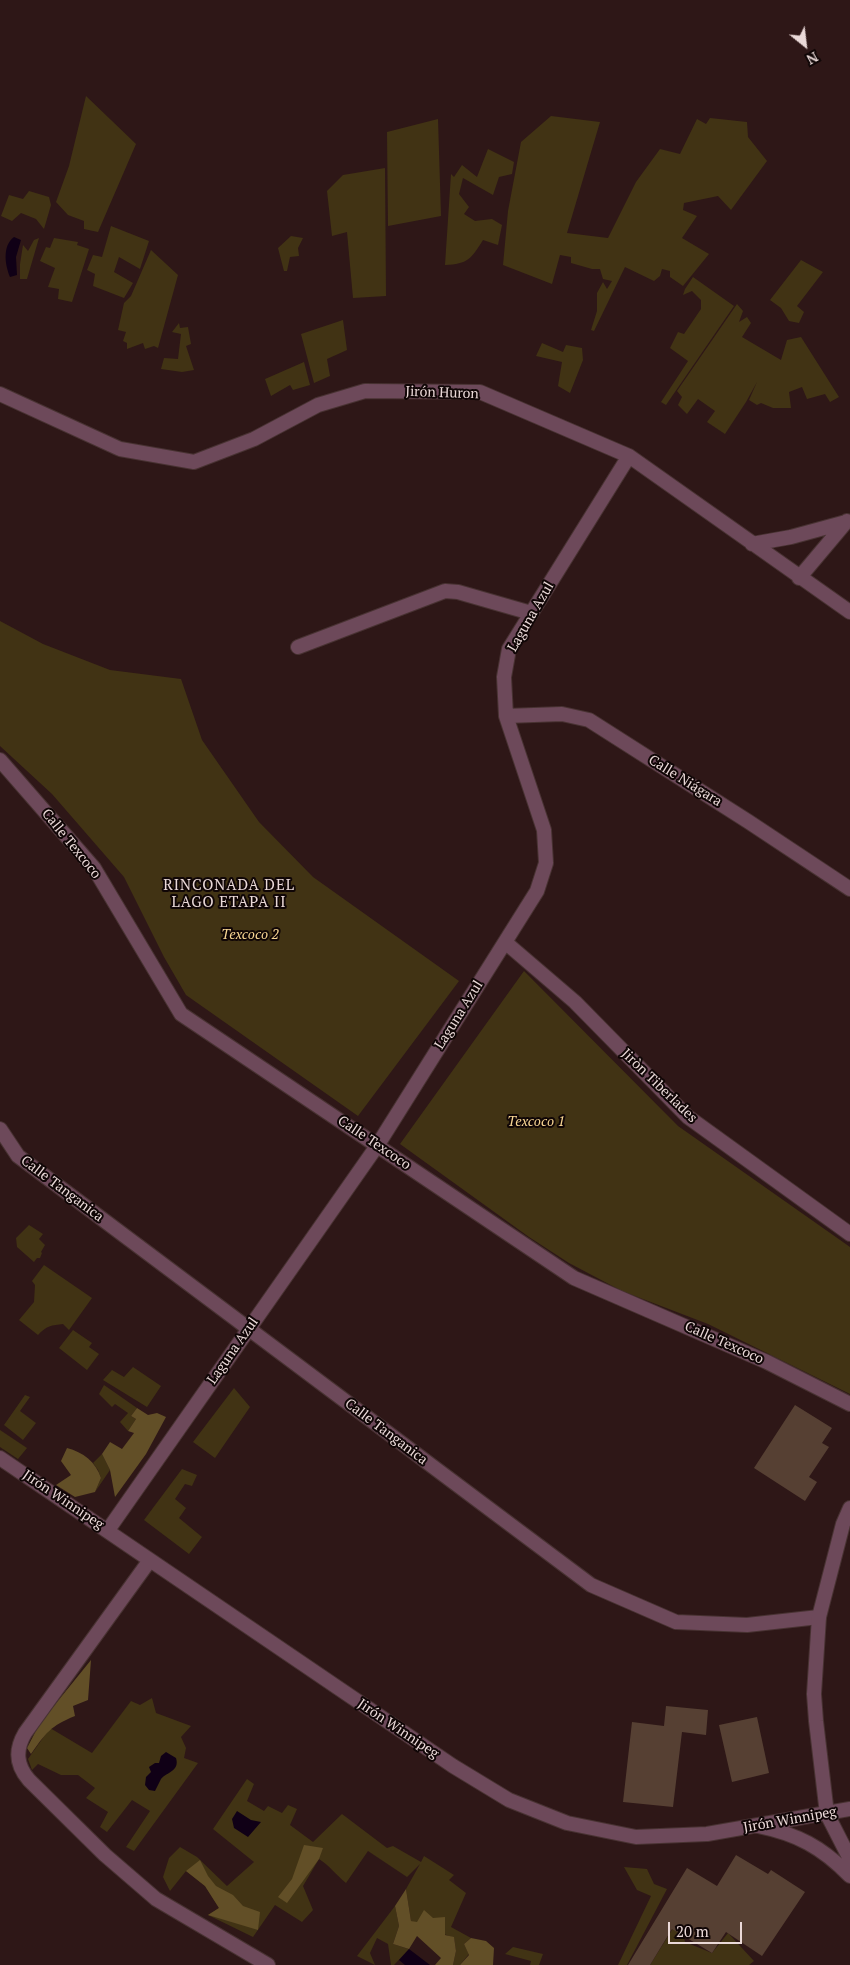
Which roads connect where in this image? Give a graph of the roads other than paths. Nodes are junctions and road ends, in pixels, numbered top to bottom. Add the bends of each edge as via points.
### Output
1 (0, 394) edge
2 (629, 456) junction
3 (848, 519) edge
4 (752, 544) junction
5 (799, 578) junction
6 (850, 612) edge
7 (531, 613) junction
8 (298, 647) dead end
9 (506, 716) junction
10 (0, 760) edge
11 (850, 889) edge
12 (505, 942) junction
13 (0, 1130) edge
14 (377, 1146) junction
15 (850, 1234) edge
16 (248, 1329) junction
17 (850, 1404) edge
18 (0, 1458) edge
19 (850, 1508) edge
20 (108, 1530) junction
21 (150, 1560) junction
22 (820, 1617) junction
23 (850, 1809) edge
24 (827, 1814) junction
25 (758, 1826) junction
26 (850, 1859) edge
27 (850, 1876) edge
28 (268, 1965) edge

1 - 2 street, Jirón Huron via 120,449 194,462 254,439 318,405 366,391 480,392
2 - 4 street, Jirón Huron
2 - 7 street, Laguna Azul
3 - 4 street via 791,537
3 - 5 street
4 - 5 street, Jirón Huron
5 - 6 street, Jirón Huron
7 - 8 street via 445,591
7 - 9 street, Laguna Azul via 509,649 504,676
9 - 11 street, Calle Niágara via 562,714 589,720
9 - 12 street, Laguna Azul via 544,830 546,863 537,891
10 - 14 street, Calle Texcoco via 94,868 181,1014
12 - 14 street, Laguna Azul
12 - 15 street, Jiròn Tiberlades via 575,1002 688,1117
13 - 16 street, Calle Tanganica via 18,1156
14 - 16 street, Laguna Azul
14 - 17 street, Calle Texcoco via 574,1278 767,1362
16 - 20 street, Laguna Azul
16 - 22 street, Calle Tanganica via 591,1585 676,1622 747,1625
18 - 20 street, Jirón Winnipeg
19 - 22 street via 842,1524
20 - 21 street, Jirón Winnipeg
21 - 25 street, Jirón Winnipeg via 453,1766 509,1800 567,1823 636,1837 707,1834
21 - 28 street via 25,1733 18,1749 20,1766 29,1780 105,1855 156,1899
22 - 24 street via 814,1694
23 - 24 street, Jirón Winnipeg
24 - 25 street, Jirón Winnipeg
24 - 26 street
25 - 27 street via 782,1831 820,1848

